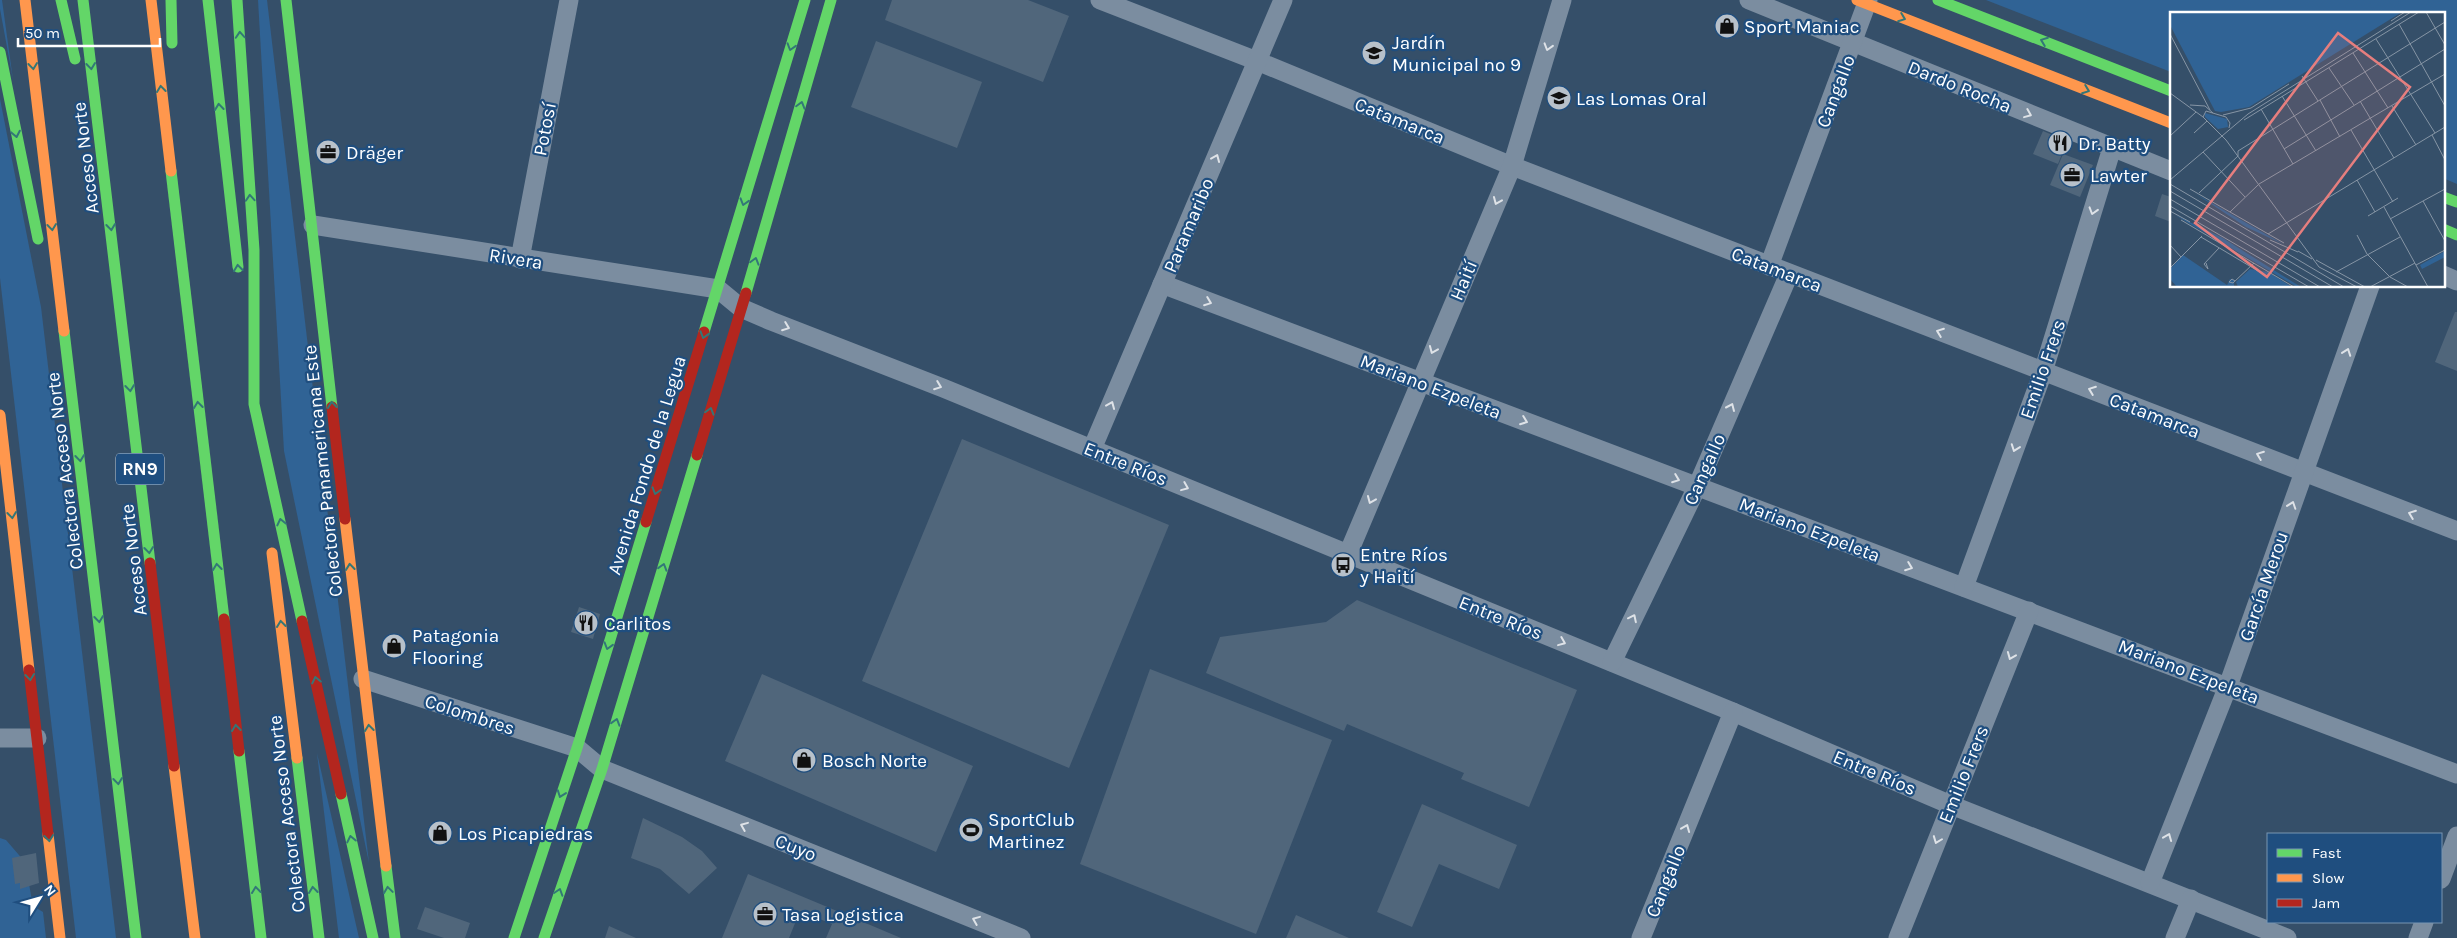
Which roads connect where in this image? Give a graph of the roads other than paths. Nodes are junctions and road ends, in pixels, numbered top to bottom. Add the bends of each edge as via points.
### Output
1 (25, 0) edge
2 (61, 0) edge
3 (83, 0) edge
4 (151, 0) edge
5 (170, 0) edge
6 (208, 0) edge
7 (237, 0) edge
8 (286, 0) edge
9 (569, 0) edge
10 (805, 0) edge
11 (831, 0) edge
12 (1100, 0) edge
13 (1283, 0) edge
14 (1562, 0) edge
15 (1749, 0) edge
16 (1938, 0) edge
17 (1864, 1) edge
18 (1853, 43) junction
19 (0, 52) edge
20 (172, 59) dead end
21 (1257, 61) junction
22 (77, 68) dead end
23 (173, 78) dead end
24 (81, 87) dead end
25 (2170, 90) edge
26 (2170, 123) edge
27 (2112, 148) junction
28 (1512, 166) junction
29 (2170, 171) edge
30 (2444, 197) edge
31 (2457, 202) edge
32 (108, 203) junction
33 (176, 225) junction
34 (313, 225) junction
35 (2444, 229) edge
36 (2457, 235) edge
37 (41, 255) dead end
38 (520, 259) junction
39 (1769, 266) junction
40 (45, 274) dead end
41 (1789, 274) junction
42 (2444, 275) edge
43 (2457, 281) edge
44 (240, 283) dead end
45 (1162, 284) junction
46 (2369, 288) edge
47 (718, 289) junction
48 (242, 302) dead end
49 (741, 308) junction
50 (2043, 372) junction
51 (1420, 382) junction
52 (254, 404) junction
53 (74, 410) junction
54 (0, 415) edge
55 (1092, 449) junction
56 (2303, 472) junction
57 (1697, 486) junction
58 (2457, 531) edge
59 (1348, 554) junction
60 (1964, 587) junction
61 (2029, 611) junction
62 (1612, 662) junction
63 (363, 679) junction
64 (2228, 686) junction
65 (1732, 712) junction
66 (0, 738) edge
67 (37, 738) junction
68 (577, 748) junction
69 (602, 769) junction
70 (2457, 774) edge
71 (1951, 805) junction
72 (2457, 836) edge
73 (2442, 876) edge
74 (2150, 883) junction
75 (2190, 900) junction
76 (2424, 923) edge
77 (60, 938) edge
78 (136, 938) edge
79 (196, 938) edge
80 (261, 938) edge
81 (319, 938) edge
82 (373, 938) edge
83 (395, 938) edge
84 (514, 938) edge
85 (544, 938) edge
86 (1021, 938) edge
87 (1642, 938) edge
88 (1898, 938) edge
89 (2175, 938) edge
90 (2287, 938) edge
91 (2418, 938) edge

1 -> 53 main road, Colectora Acceso Norte
2 - 22 main road
3 -> 32 main road, Acceso Norte / RN9
33 -> 4 main road
5 - 20 main road
44 -> 6 main road
52 -> 7 main road via 254,250
8 - 34 main road, Colectora Panamericana Este
9 - 38 street, Potosí
10 -> 47 main road, Avenida Fondo de la Legua
49 -> 11 main road
12 - 21 street, Catamarca
13 - 21 street, Paramaribo
14 -> 28 street, Haití
15 - 18 street, Dardo Rocha
25 -> 16 main road
17 - 18 street, Cangallo
17 -> 26 main road
18 -> 27 street, Dardo Rocha
18 - 39 street, Cangallo
19 -> 37 main road
21 - 28 street, Catamarca
45 -> 21 street, Paramaribo
23 - 33 main road
24 - 32 main road
27 - 29 street, Dardo Rocha
27 -> 50 street, Emilio Frers
28 - 39 street, Catamarca
28 -> 51 street, Haití
30 - 31 main road
32 -> 79 main road, Acceso Norte / RN9
80 -> 33 main road
34 - 38 street, Rivera
63 -> 34 main road, Colectora Panamericana Este
35 - 36 main road
38 - 47 street, Rivera
39 - 41 street, Catamarca
40 - 53 main road
50 -> 41 street, Catamarca
57 -> 41 street, Cangallo
42 - 43 street
45 -> 51 street, Mariano Ezpeleta
55 -> 45 street, Paramaribo
56 -> 46 street, García Merou
47 - 49 street, Entre Ríos
47 -> 68 main road, Avenida Fondo de la Legua
48 - 52 main road, Colectora Acceso Norte
49 -> 55 street, Entre Ríos
69 -> 49 main road
56 -> 50 street, Catamarca
50 -> 60 street, Emilio Frers
51 -> 57 street, Mariano Ezpeleta
51 -> 59 street, Haití
81 -> 52 main road, Colectora Acceso Norte
82 -> 52 main road
53 -> 78 main road, Colectora Acceso Norte
54 -> 67 main road
55 -> 59 street, Entre Ríos
58 -> 56 street, Catamarca
64 -> 56 street, García Merou
57 -> 60 street, Mariano Ezpeleta
62 -> 57 street, Cangallo
59 -> 62 street, Entre Ríos
60 - 61 street, Mariano Ezpeleta
61 - 64 street, Mariano Ezpeleta
61 -> 71 street, Emilio Frers
62 - 65 street, Entre Ríos
63 - 68 street, Colombres
83 -> 63 main road, Colectora Panamericana Este
64 - 70 street, Mariano Ezpeleta
74 -> 64 street, García Merou
65 - 71 street, Entre Ríos
87 -> 65 street, Cangallo
66 - 67 street
67 -> 77 main road
68 - 69 street, Cuyo
68 -> 84 main road, Avenida Fondo de la Legua
85 -> 69 main road
86 -> 69 street, Cuyo
71 - 74 street, Entre Ríos
71 -> 88 street, Emilio Frers
72 - 73 street
74 - 75 street, Entre Ríos
75 - 89 street
75 - 90 street, Entre Ríos
76 - 91 street

